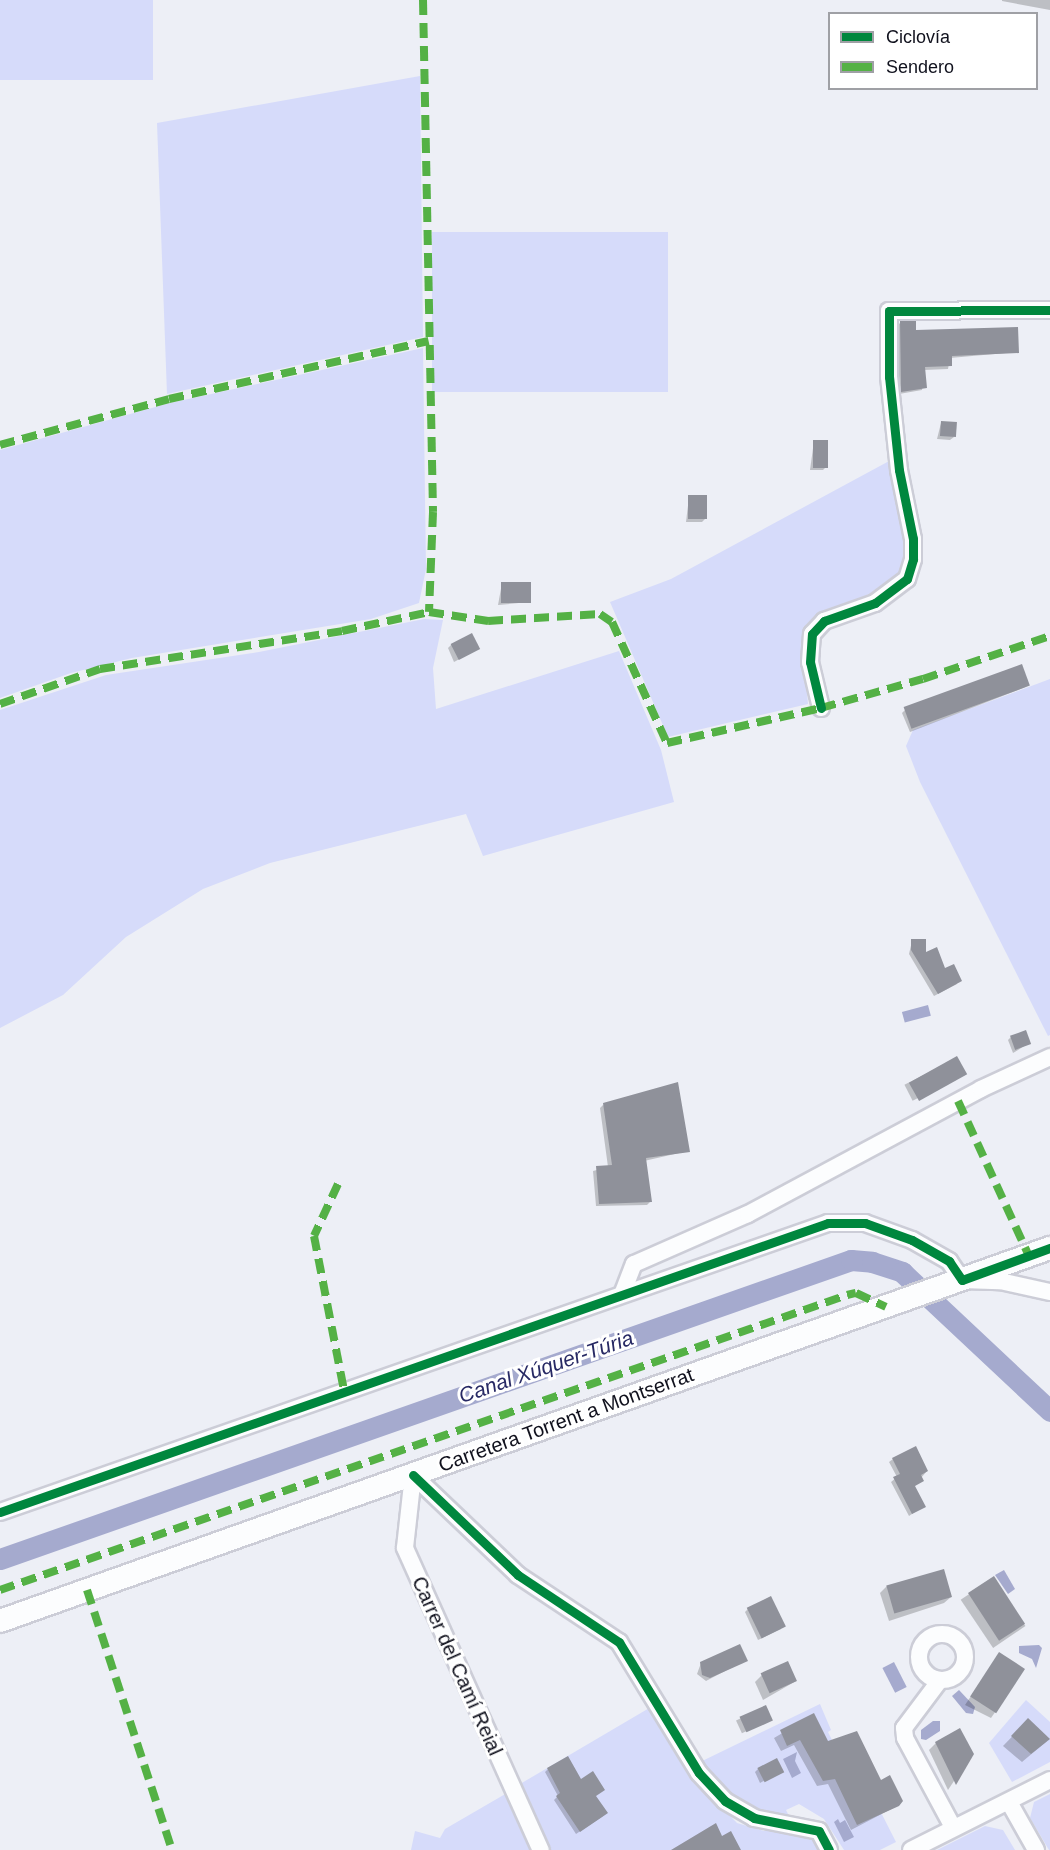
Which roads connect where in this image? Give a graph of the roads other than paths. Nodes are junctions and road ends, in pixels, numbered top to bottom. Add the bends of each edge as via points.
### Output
1 (1050, 310) edge
2 (821, 708) dead end
3 (1050, 1057) edge
4 (1050, 1248) edge
5 (958, 1282) junction
6 (623, 1292) junction
7 (1050, 1292) edge
8 (413, 1475) junction
9 (0, 1512) edge
10 (0, 1621) edge
11 (940, 1680) dead end
12 (1050, 1780) edge
13 (1009, 1802) junction
14 (953, 1827) junction
15 (541, 1850) edge
16 (830, 1850) edge
17 (911, 1850) edge
18 (1035, 1850) edge

1 - 2 street via 889,311 889,376 913,559 907,579 875,603 824,621 812,634 810,662
3 - 6 street via 973,1093 748,1214 634,1264
4 - 5 main road
5 - 6 street via 949,1262 932,1249 888,1230 847,1222 795,1232
5 - 7 street via 999,1281
5 - 8 main road, Carretera Torrent a Montserrat
6 - 9 street
8 - 10 main road, Carretera Torrent a Montserrat
8 - 15 street, Carrer del Camí Reial via 405,1548
8 - 16 street via 518,1575 619,1642 699,1773 725,1802 754,1818 819,1831
11 - 14 street via 904,1728 905,1738
12 - 13 street
13 - 14 street
13 - 18 street
14 - 17 street

